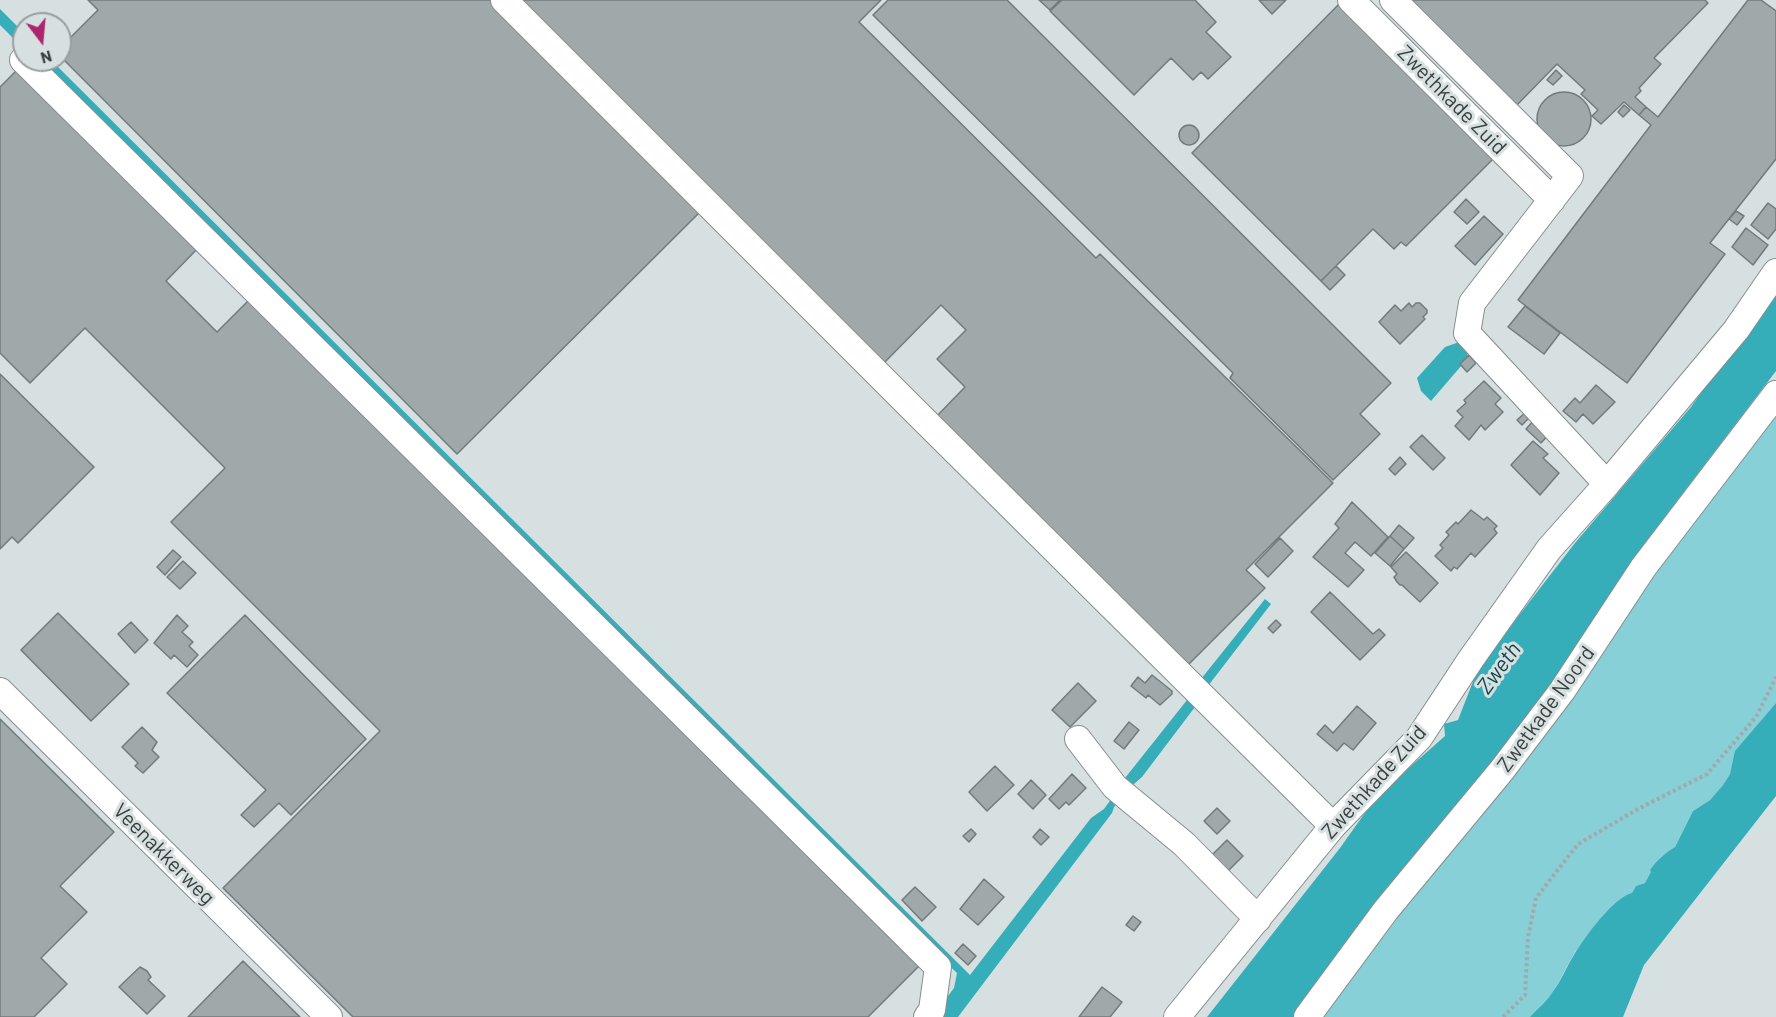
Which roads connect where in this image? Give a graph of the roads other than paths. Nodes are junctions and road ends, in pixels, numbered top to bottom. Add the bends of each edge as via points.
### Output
1 (504, 0) edge
2 (1352, 0) edge
3 (1393, 0) edge
4 (35, 72) edge
5 (1552, 200) junction
6 (1776, 272) edge
7 (1776, 394) edge
8 (1606, 484) junction
9 (0, 691) edge
10 (1078, 740) dead end
11 (1333, 826) junction
12 (1258, 919) junction
13 (329, 1017) edge
14 (927, 1017) edge
15 (1177, 1017) edge
16 (1307, 1017) edge

1 - 11 street
2 - 5 street, Zwethkade Zuid
3 - 5 street, Zwethkade Zuid via 1570,176
4 - 14 street via 938,968 932,1011
5 - 8 street, Zwethkade Zuid via 1472,303 1467,333
6 - 8 street, Zwethkade Zuid via 1736,330
7 - 16 street, Zwetkade Noord via 1643,568 1562,691 1509,762 1386,910
8 - 11 street, Zwethkade Zuid via 1549,549 1419,738
9 - 13 street, Veenakkerweg
10 - 12 street via 1121,793 1184,844
11 - 12 street, Zwethkade Zuid
12 - 15 street, Zwethkade Zuid

